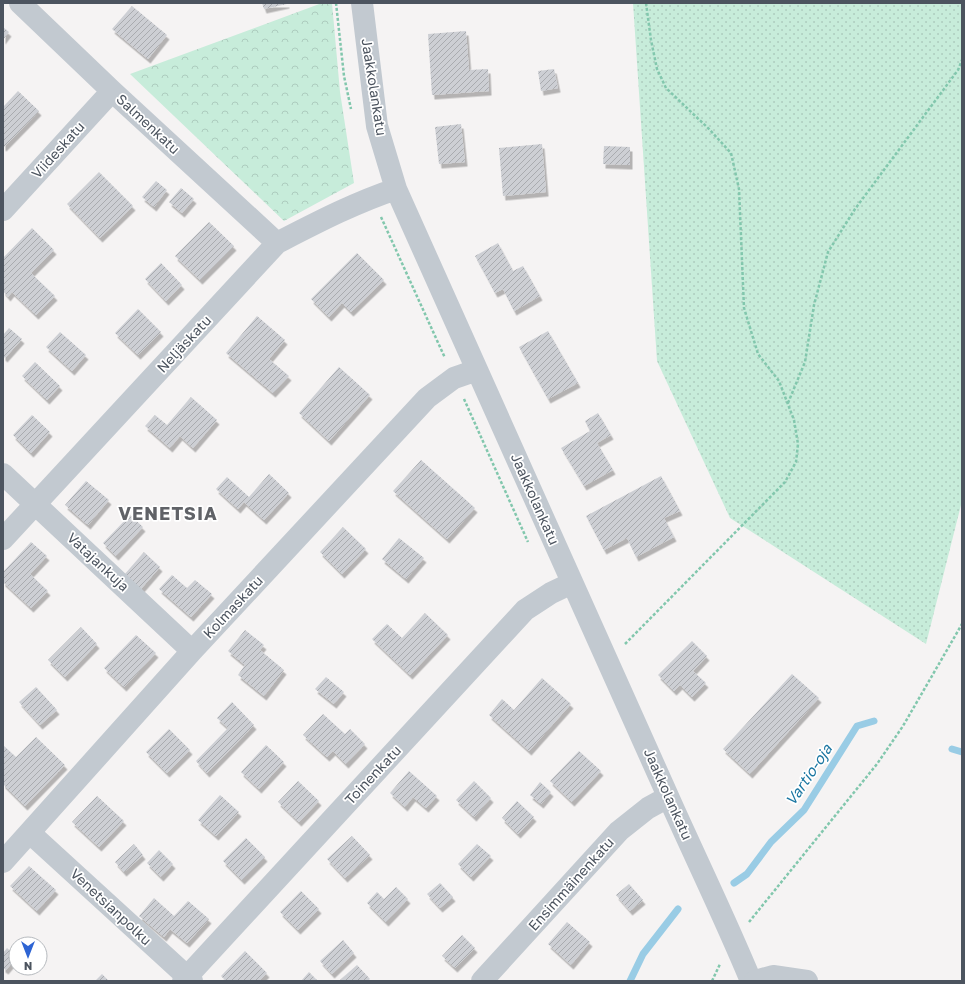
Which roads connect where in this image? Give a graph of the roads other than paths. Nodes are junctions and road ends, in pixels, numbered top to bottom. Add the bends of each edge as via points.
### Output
1 (20, 3) edge
2 (362, 3) edge
3 (112, 91) junction
4 (396, 189) junction
5 (3, 210) edge
6 (278, 244) junction
7 (477, 370) junction
8 (3, 474) edge
9 (35, 504) junction
10 (3, 539) edge
11 (572, 583) junction
12 (192, 651) junction
13 (668, 797) junction
14 (30, 833) junction
15 (3, 862) edge
16 (187, 980) edge
17 (482, 981) edge
18 (751, 981) edge
19 (755, 981) edge
20 (807, 981) edge

1 - 3 street, Salmenkatu
2 - 4 street, Jaakkolankatu via 377,126
3 - 5 street, Viideskatu
3 - 6 street, Salmenkatu
4 - 6 street, Neljäskatu via 339,212
4 - 7 street, Jaakkolankatu
6 - 9 street, Neljäskatu
7 - 11 street, Jaakkolankatu
7 - 12 street, Kolmaskatu via 454,378 427,398
8 - 9 street, Vatajankuja
9 - 10 street, Neljäskatu
9 - 12 street, Vatajankuja
11 - 13 street, Jaakkolankatu via 609,660
11 - 16 street, Toinenkatu via 525,610
12 - 14 street, Kolmaskatu
13 - 17 street, Ensimmäinenkatu via 648,808 619,831
13 - 18 street, Jaakkolankatu
14 - 15 street, Kolmaskatu
14 - 16 street, Venetsianpolku
19 - 20 street via 773,976

